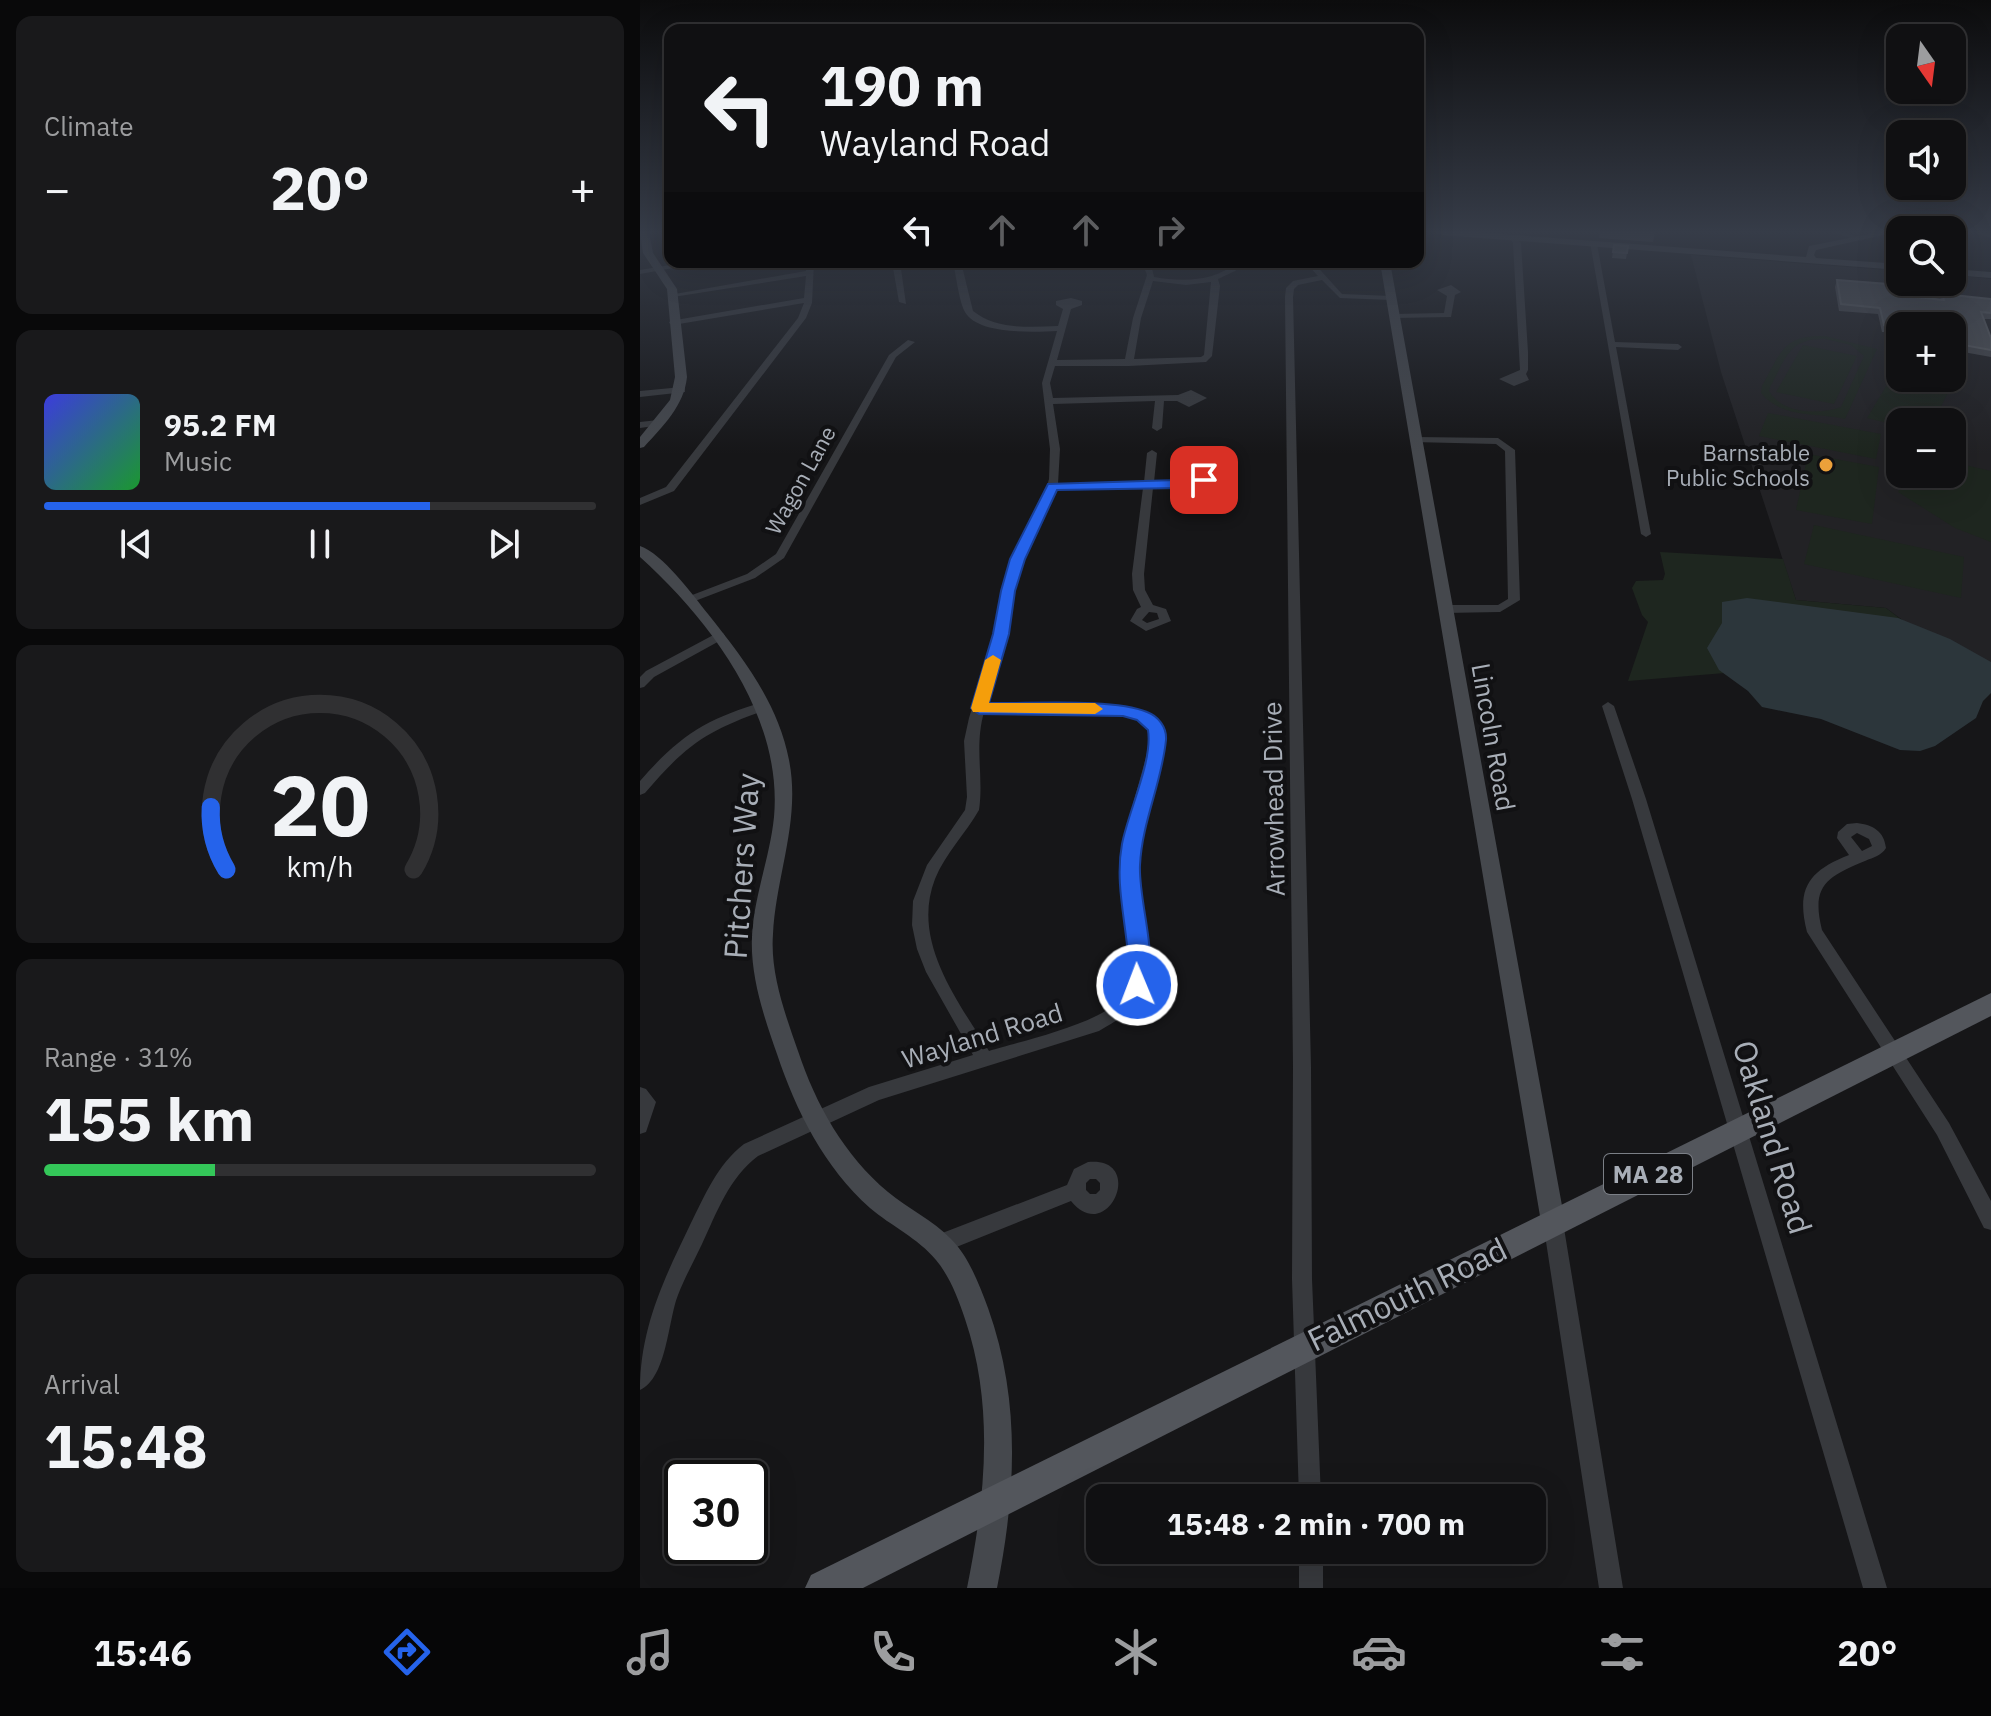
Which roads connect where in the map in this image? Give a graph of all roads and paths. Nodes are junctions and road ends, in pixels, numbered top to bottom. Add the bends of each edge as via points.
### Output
1 (673, 306) edge
2 (772, 306) edge
3 (806, 306) edge
4 (968, 306) edge
5 (1141, 306) edge
6 (1213, 306) edge
7 (1289, 306) edge
8 (1389, 306) edge
9 (1449, 306) edge
10 (1521, 306) edge
11 (1604, 306) edge
12 (1393, 307) junction
13 (1067, 308) dead end
14 (673, 323) junction
15 (1061, 328) junction
16 (911, 342) dead end
17 (1611, 344) junction
18 (1678, 347) dead end
19 (1051, 363) junction
20 (1129, 363) junction
21 (1521, 374) dead end
22 (682, 390) junction
23 (640, 394) edge
24 (1179, 398) dead end
25 (1160, 399) junction
26 (1048, 401) junction
27 (658, 423) junction
28 (640, 425) edge
29 (1157, 428) dead end
30 (1416, 440) junction
31 (640, 444) edge
32 (1152, 453) dead end
33 (1180, 484) dead end
34 (1149, 485) junction
35 (1052, 487) junction
36 (640, 502) edge
37 (1646, 534) dead end
38 (640, 550) edge
39 (691, 599) junction
40 (1148, 608) dead end
41 (1445, 609) junction
42 (719, 636) junction
43 (640, 684) edge
44 (764, 706) junction
45 (1608, 706) dead end
46 (979, 708) junction
47 (640, 790) edge
48 (1859, 858) dead end
49 (1991, 1004) edge
50 (1895, 1052) junction
51 (985, 1060) junction
52 (640, 1095) edge
53 (816, 1118) junction
54 (640, 1126) edge
55 (1736, 1131) junction
56 (1075, 1191) dead end
57 (1991, 1221) edge
58 (1553, 1222) junction
59 (939, 1244) junction
60 (1305, 1345) junction
61 (640, 1379) edge
62 (1310, 1484) edge
63 (996, 1503) junction
64 (1311, 1564) edge
65 (824, 1588) edge
66 (982, 1588) edge
67 (1311, 1588) edge
68 (1611, 1588) edge
69 (1875, 1588) edge

1 - 14 main road
2 - 14 street
3 - 36 street via 670,489
4 - 15 street via 976,319 1006,327
5 - 20 street
6 - 20 street via 1205,359
7 - 60 street, Arrowhead Drive
8 - 12 street
9 - 12 street via 1448,315
10 - 21 street
11 - 17 street
12 - 30 main road, Lincoln Road
13 - 15 street
14 - 22 main road
15 - 19 street
16 - 39 street, Wagon Lane via 893,355 780,556 751,576
17 - 18 street
17 - 37 street
19 - 20 street
19 - 26 street
22 - 23 street
22 - 27 main road
24 - 25 street
25 - 26 street
25 - 29 street
26 - 35 street via 1055,449
27 - 28 street
27 - 31 main road
30 - 41 main road, Lincoln Road
30 - 41 street via 1498,441 1510,450 1514,600 1500,608
32 - 34 street
33 - 34 street
34 - 35 street
34 - 40 street via 1138,574
35 - 46 street via 1017,559
38 - 39 main road, Pitchers Way
39 - 42 main road, Pitchers Way
41 - 58 main road, Lincoln Road
42 - 43 street
42 - 44 main road, Pitchers Way
44 - 47 street via 692,735
44 - 53 main road, Pitchers Way via 779,752 783,798 764,926 765,975 785,1043
45 - 55 street, Oakland Road
46 - 51 street via 971,741 973,805 924,885 919,928 934,970
46 - 51 street, Wayland Road via 1130,712 1148,719 1158,733 1131,846 1129,888 1139,958 1134,993 1102,1022
48 - 50 street via 1818,878 1809,911 1821,943
49 - 50 main road, Falmouth Road / MA 28
50 - 55 main road, Falmouth Road / MA 28
50 - 57 street
51 - 53 street, Wayland Road via 875,1093
52 - 54 street via 647,1102
53 - 59 main road, Pitchers Way via 832,1150 865,1187
53 - 61 street, Wayland Road via 751,1150 730,1169 667,1295 650,1363
55 - 58 main road, Falmouth Road / MA 28
55 - 69 street, Oakland Road
56 - 59 street
58 - 60 main road, Falmouth Road / MA 28
58 - 68 street
59 - 63 main road, Pitchers Way via 960,1272 988,1349 999,1430
60 - 62 street
60 - 63 main road, Falmouth Road / MA 28
63 - 65 main road, Falmouth Road / MA 28
63 - 66 main road, Pitchers Way
64 - 67 street

